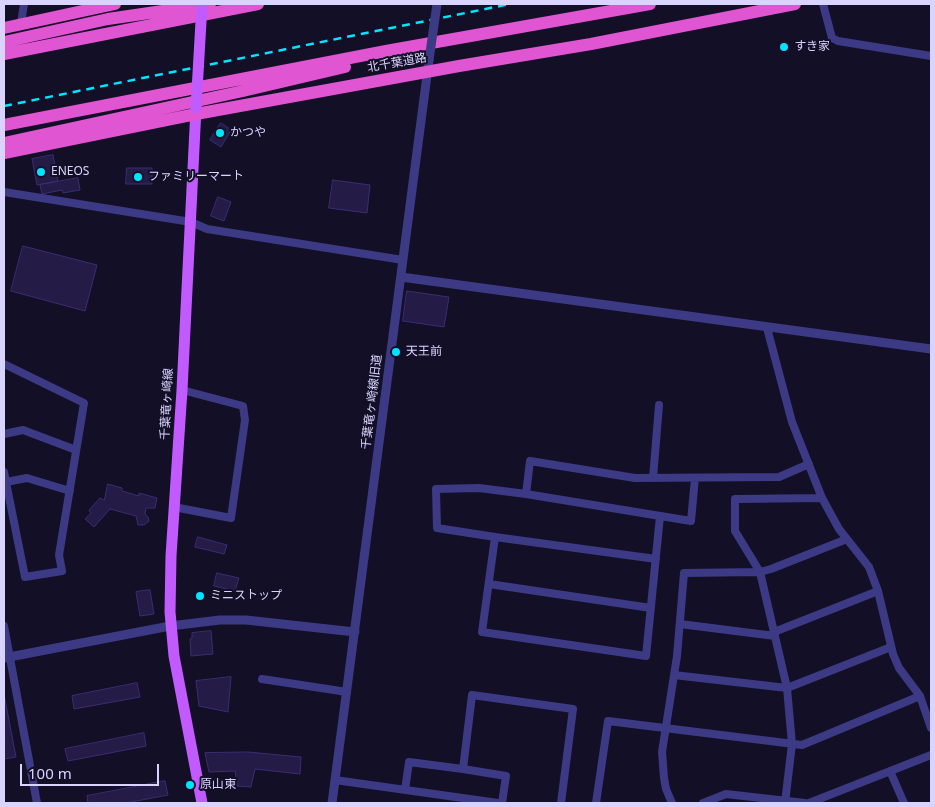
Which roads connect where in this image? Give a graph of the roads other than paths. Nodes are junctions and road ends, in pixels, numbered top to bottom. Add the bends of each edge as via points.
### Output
1 (24, 4) edge
2 (114, 4) edge
3 (202, 4) edge
4 (210, 4) edge
5 (258, 4) edge
6 (436, 4) edge
7 (650, 4) edge
8 (795, 4) edge
9 (823, 4) edge
10 (21, 23) junction
11 (4, 28) edge
12 (4, 42) edge
13 (386, 51) junction
14 (4, 54) edge
15 (931, 56) edge
16 (429, 66) junction
17 (196, 111) junction
18 (4, 125) edge
19 (4, 143) edge
20 (4, 153) edge
21 (4, 192) edge
22 (191, 222) junction
23 (403, 260) junction
24 (401, 277) junction
25 (767, 328) junction
26 (931, 350) edge
27 (4, 364) edge
28 (182, 390) junction
29 (659, 404) dead end
30 (4, 434) edge
31 (76, 450) junction
32 (809, 464) junction
33 (4, 472) edge
34 (653, 478) junction
35 (695, 478) junction
36 (6, 482) junction
37 (70, 491) junction
38 (526, 494) junction
39 (822, 498) junction
40 (174, 507) junction
41 (660, 516) junction
42 (495, 537) junction
43 (847, 539) junction
44 (656, 559) junction
45 (760, 572) junction
46 (489, 584) junction
47 (878, 591) junction
48 (651, 608) junction
49 (680, 624) junction
50 (4, 626) edge
51 (170, 626) junction
52 (355, 632) junction
53 (775, 634) junction
54 (891, 647) junction
55 (7, 657) edge
56 (674, 674) junction
57 (262, 679) dead end
58 (787, 688) junction
59 (347, 692) junction
60 (920, 696) junction
61 (666, 728) junction
62 (931, 728) edge
63 (792, 744) junction
64 (931, 755) edge
65 (463, 769) junction
66 (890, 771) junction
67 (335, 780) junction
68 (405, 790) junction
69 (785, 802) edge
70 (37, 803) edge
71 (202, 803) edge
72 (332, 803) edge
73 (498, 803) edge
74 (502, 803) edge
75 (561, 803) edge
76 (596, 803) edge
77 (672, 803) edge
78 (703, 803) edge
79 (806, 803) edge
80 (810, 803) edge
81 (904, 803) edge

1 - 10 street
2 - 10 highway
3 - 17 main road, 千葉竜ヶ崎線, bridge
4 - 12 highway via 108,19
5 - 14 highway
6 - 16 street, 千葉竜ヶ崎線旧道, bridge
7 - 13 highway, 北千葉道路
8 - 16 highway, 北千葉道路 via 591,44
9 - 15 street via 832,38 838,41
10 - 11 highway
13 - 18 highway, 北千葉道路
13 - 19 highway via 352,66
16 - 17 highway, 北千葉道路
16 - 23 street, 千葉竜ヶ崎線旧道
17 - 20 highway, 北千葉道路
17 - 22 main road, 千葉竜ヶ崎線
21 - 22 street
22 - 23 street via 207,229
22 - 28 main road, 千葉竜ヶ崎線
23 - 24 street, 千葉竜ヶ崎線旧道
24 - 25 street
24 - 52 street, 千葉竜ヶ崎線旧道
25 - 26 street
25 - 32 street via 792,422
27 - 31 street via 84,403
28 - 40 main road, 千葉竜ヶ崎線
28 - 40 street via 243,406 245,420 231,518
29 - 34 street
30 - 31 street via 23,430
31 - 37 street
32 - 35 street via 779,477
32 - 39 street
33 - 36 street
34 - 35 street
34 - 38 street via 530,461
35 - 41 street via 691,522
36 - 37 street via 27,478
36 - 37 street via 25,577 62,570 59,555
38 - 41 street
38 - 42 street via 480,488 436,489 436,528
39 - 43 street
39 - 45 street via 735,499 735,530
40 - 51 main road, 千葉竜ヶ崎線
41 - 44 street
42 - 44 street
42 - 46 street
43 - 45 street
43 - 47 street via 869,566
44 - 48 street
45 - 49 street via 684,573
45 - 53 street
46 - 48 street
46 - 48 street via 482,632 608,651 646,656
47 - 53 street
47 - 54 street
49 - 53 street
49 - 56 street
50 - 55 street
51 - 52 street via 246,620
51 - 55 street
51 - 71 main road, 千葉竜ヶ崎線
52 - 59 street, 千葉竜ヶ崎線旧道
53 - 58 street
54 - 58 street
54 - 60 street via 899,668
55 - 70 street
56 - 58 street
56 - 61 street
57 - 59 street
58 - 63 street
59 - 67 street, 千葉竜ヶ崎線旧道
60 - 62 street
60 - 63 street via 802,745
61 - 63 street
61 - 76 street via 608,721
61 - 77 street via 662,760 666,790
63 - 69 street
64 - 66 street
65 - 68 street via 409,762
65 - 74 street via 506,776
65 - 75 street via 472,695 573,709
66 - 80 street
66 - 81 street
67 - 68 street
67 - 72 street, 千葉竜ヶ崎線旧道
68 - 73 street
69 - 78 street via 726,794
69 - 79 street

